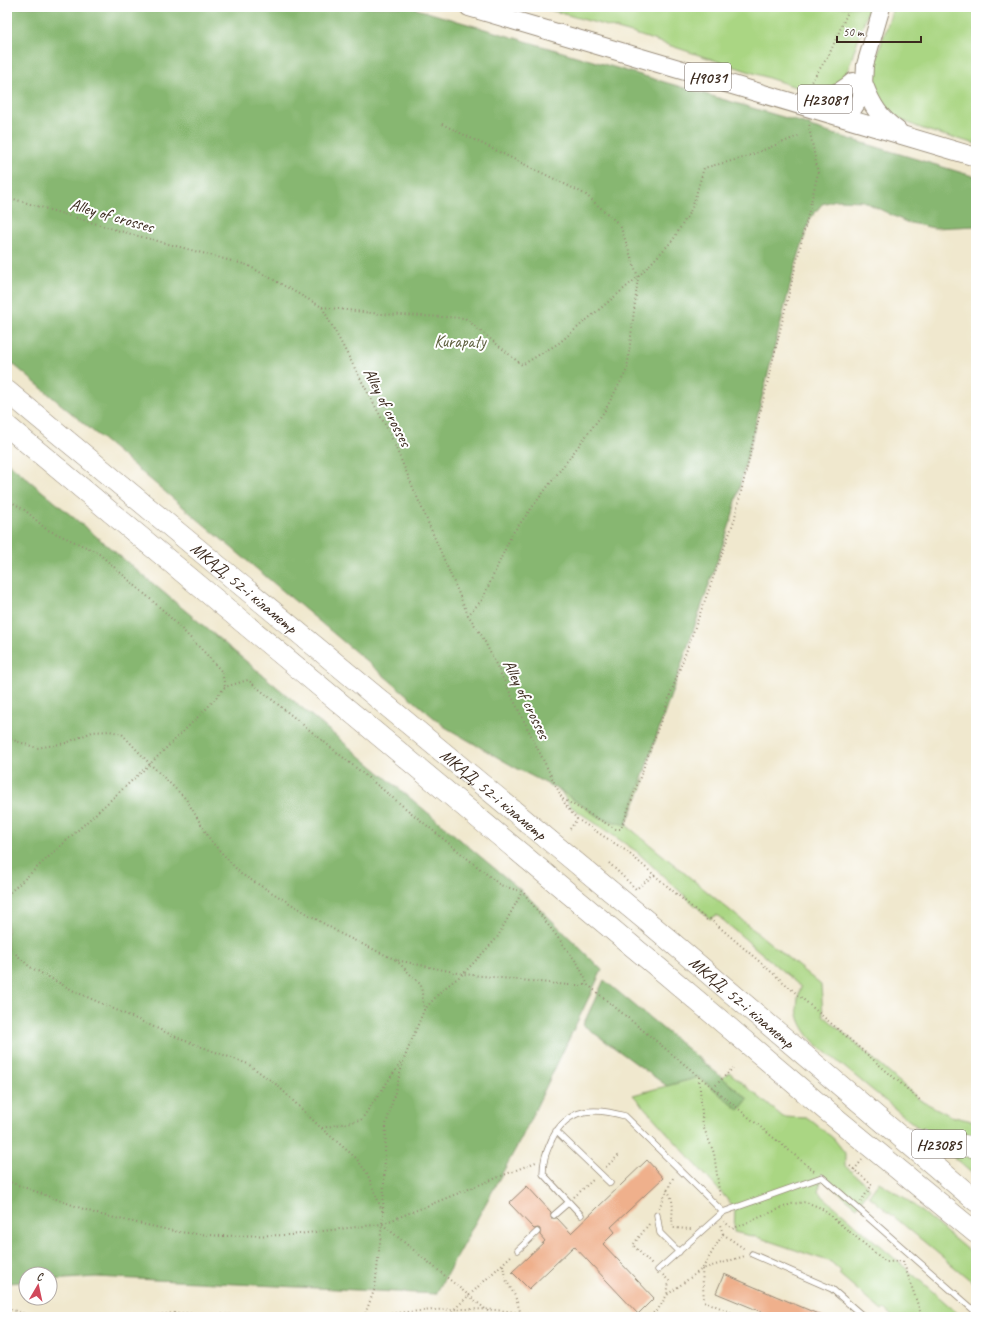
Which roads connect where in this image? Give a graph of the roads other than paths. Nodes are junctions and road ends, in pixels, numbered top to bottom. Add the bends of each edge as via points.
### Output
1 (470, 7) edge
2 (882, 7) edge
3 (859, 84) junction
4 (803, 104) junction
5 (847, 119) junction
6 (903, 135) junction
7 (976, 157) edge
8 (7, 391) edge
9 (7, 426) edge
10 (556, 1131) junction
11 (901, 1138) junction
12 (976, 1147) edge
13 (610, 1183) dead end
14 (976, 1201) edge
15 (569, 1202) junction
16 (721, 1210) junction
17 (657, 1214) dead end
18 (554, 1215) dead end
19 (581, 1215) dead end
20 (537, 1232) dead end
21 (976, 1233) edge
22 (518, 1250) road end
23 (679, 1252) junction
24 (752, 1254) road end
25 (658, 1270) road end
26 (976, 1312) edge
27 (864, 1317) edge

1 - 4 main road, Н9031
2 - 3 street, Н23081
3 - 4 main road, Н23081 via 827,98
3 - 5 street, Н23081 via 847,107
3 - 6 main road, Н23081 via 877,113
4 - 5 main road, Н9031
5 - 6 main road, Н9031
6 - 7 main road, Н9031
8 - 11 highway, МКАД, 52-і кіламетр via 620,899
9 - 21 highway, МКАД, 52-і кіламетр via 654,964 827,1112
10 - 13 lane
10 - 15 lane via 543,1159 543,1174
10 - 16 lane via 564,1121 576,1114 608,1110 625,1116
11 - 12 highway, Н23085
11 - 14 highway, МКАД, 52-і кіламетр
15 - 18 lane
15 - 19 lane
16 - 23 lane via 718,1217
16 - 26 lane via 822,1177
17 - 23 lane via 660,1233
20 - 22 lane
23 - 25 lane
24 - 27 lane via 832,1289

